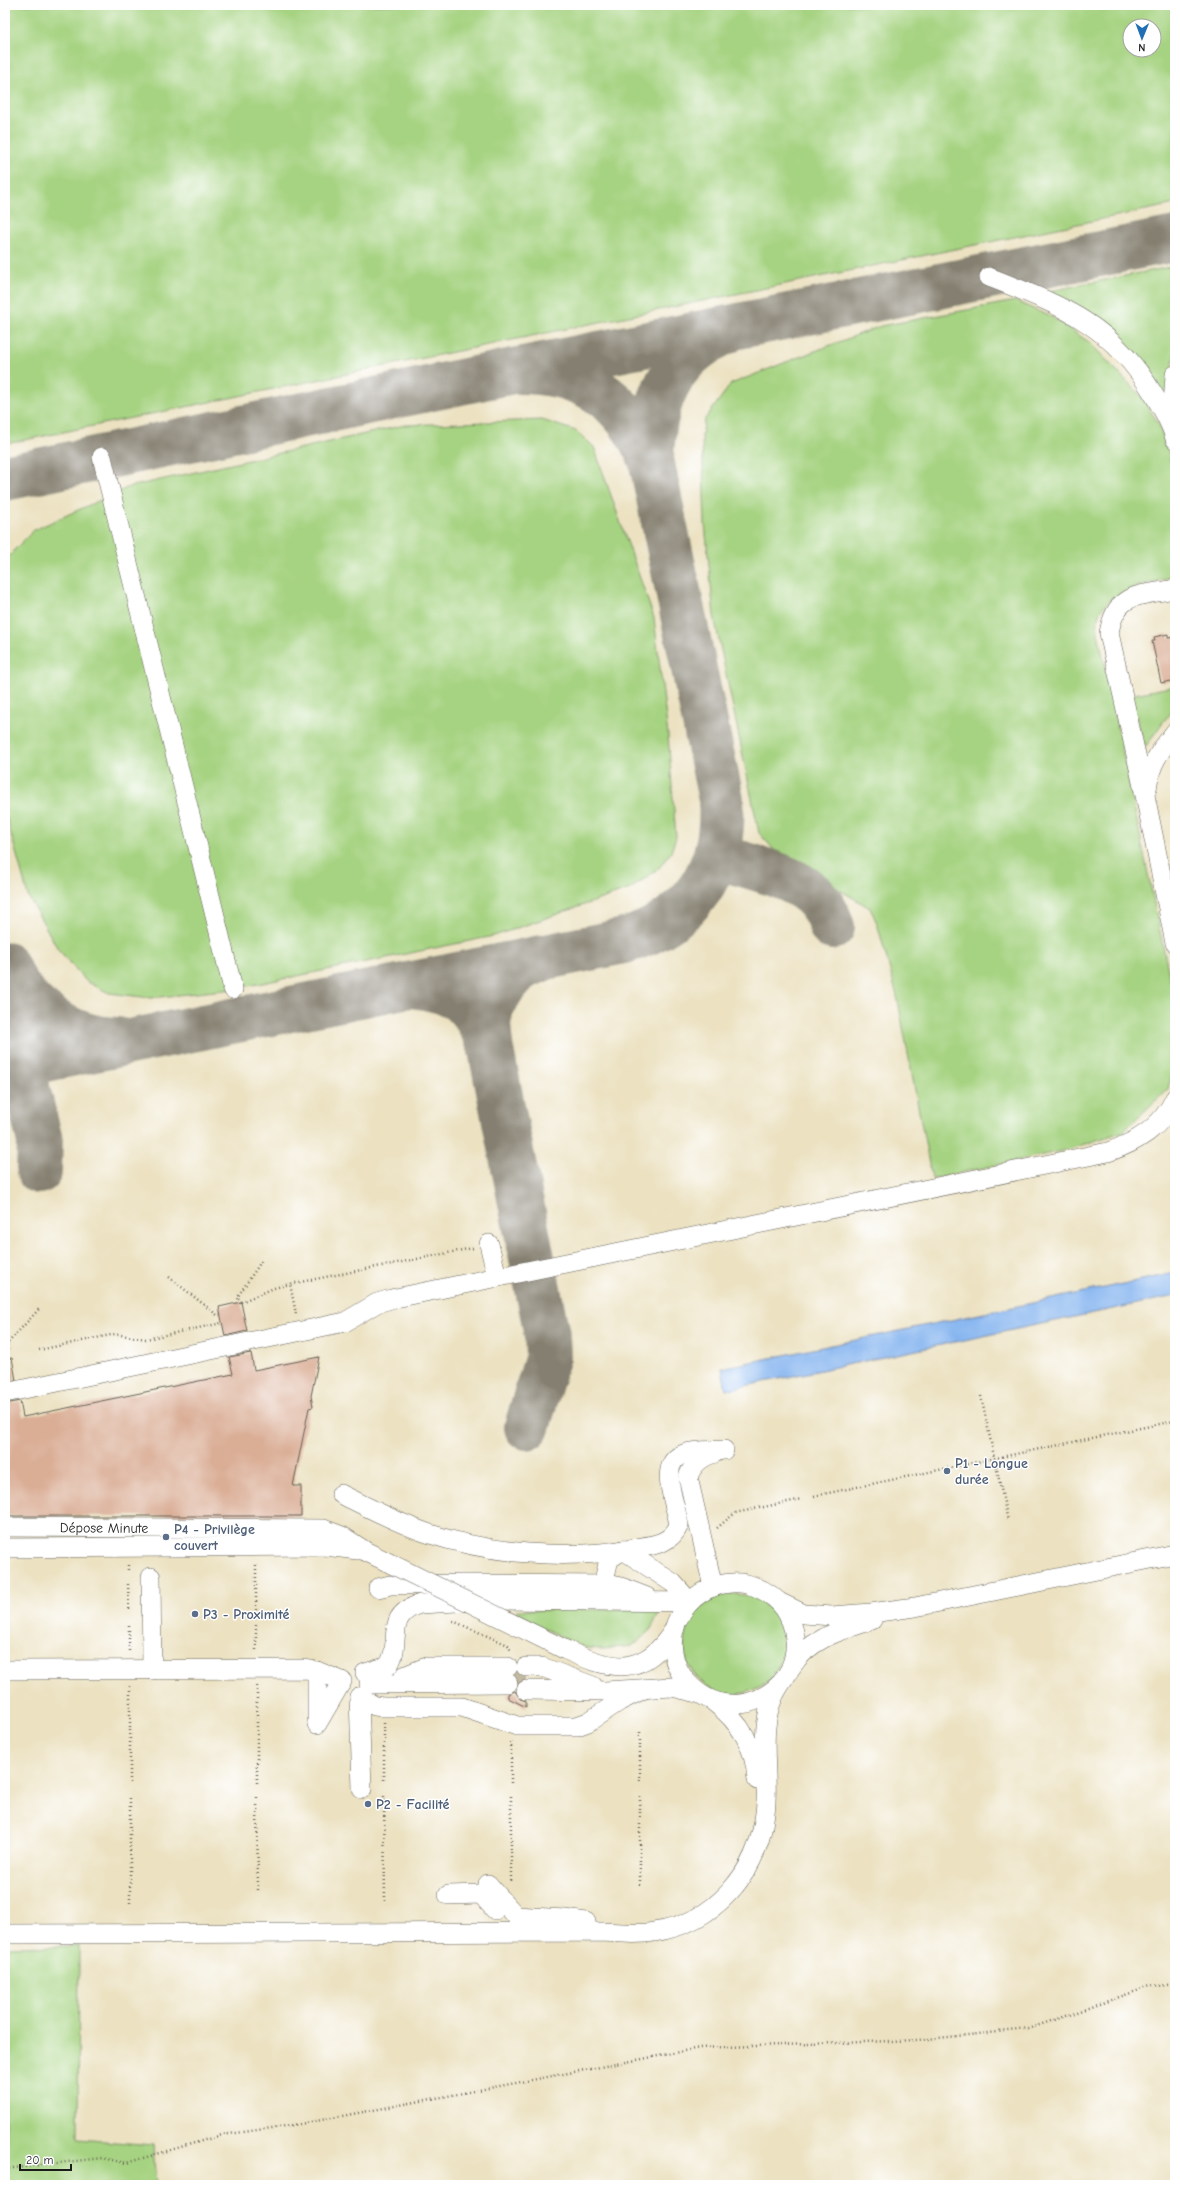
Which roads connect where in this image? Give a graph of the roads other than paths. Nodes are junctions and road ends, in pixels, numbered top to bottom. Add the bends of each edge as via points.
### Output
1 (989, 277) dead end
2 (1175, 375) edge
3 (1175, 437) edge
4 (102, 456) dead end
5 (1175, 589) edge
6 (1175, 732) edge
7 (1146, 800) junction
8 (1175, 943) edge
9 (233, 989) dead end
10 (1175, 1098) edge
11 (1169, 1121) edge
12 (489, 1244) road end
13 (497, 1277) junction
14 (5, 1393) edge
15 (341, 1494) dead end
16 (5, 1527) edge
17 (5, 1548) edge
18 (623, 1550) junction
19 (365, 1551) junction
20 (1175, 1554) edge
21 (151, 1577) dead end
22 (603, 1585) junction
23 (713, 1587) junction
24 (378, 1588) dead end
25 (777, 1600) junction
26 (658, 1601) junction
27 (690, 1602) junction
28 (916, 1607) junction
29 (676, 1625) junction
30 (5, 1670) edge
31 (152, 1670) junction
32 (317, 1671) junction
33 (786, 1675) junction
34 (342, 1681) junction
35 (364, 1685) junction
36 (644, 1689) junction
37 (705, 1697) junction
38 (362, 1789) dead end
39 (488, 1884) dead end
40 (448, 1895) dead end
41 (520, 1917) junction
42 (602, 1932) junction
43 (5, 1934) edge

1 - 3 street via 1052,302 1081,317 1104,335 1127,356 1144,378 1162,407
2 - 3 street
4 - 9 street
5 - 7 street via 1127,599 1118,606 1112,617 1110,633
6 - 7 street via 1149,771
7 - 8 street
10 - 11 street
11 - 13 street via 1128,1145 1077,1159
12 - 13 street
13 - 14 street via 391,1299 345,1322
15 - 18 street via 427,1533 463,1542 511,1551 550,1554 587,1554
16 - 19 street, Dépose Minute via 324,1529 342,1536
17 - 19 street via 325,1546
18 - 22 street via 609,1559
18 - 23 street via 664,1543 679,1525 668,1476 669,1466 673,1460 686,1453 724,1450 690,1458 679,1474 686,1515 708,1535
18 - 27 street via 673,1583
19 - 29 street, bridge via 598,1664 631,1666 644,1660 662,1646
20 - 28 street
21 - 31 street
22 - 24 street via 462,1584 390,1585
22 - 26 street via 624,1588
23 - 25 street via 733,1583 747,1584
23 - 27 street
25 - 28 street via 786,1607 804,1614 832,1616
25 - 33 street via 786,1612 794,1632 795,1647
26 - 27 street
26 - 35 street via 494,1600 420,1604 408,1607 396,1624 394,1658
27 - 29 street
28 - 33 street via 822,1638 798,1656
29 - 37 street via 673,1642 681,1674
30 - 31 street
31 - 32 street
32 - 34 street
32 - 34 street via 317,1724
33 - 37 street via 769,1694 754,1702 729,1704
33 - 42 street via 773,1696 766,1727 766,1794 763,1827 759,1844 738,1884 716,1905 687,1923 654,1932
34 - 35 street via 345,1673 353,1669
35 - 36 street via 399,1680 426,1667 605,1691
35 - 36 street via 374,1706 462,1707 517,1726 577,1726
35 - 38 street
36 - 37 street via 672,1687
37 - 42 street via 731,1715 738,1724 755,1761 756,1810 747,1848 729,1878 707,1900 695,1907 663,1920
39 - 41 street via 512,1914
40 - 41 street via 481,1894 501,1916
41 - 42 street via 584,1922
42 - 43 street

